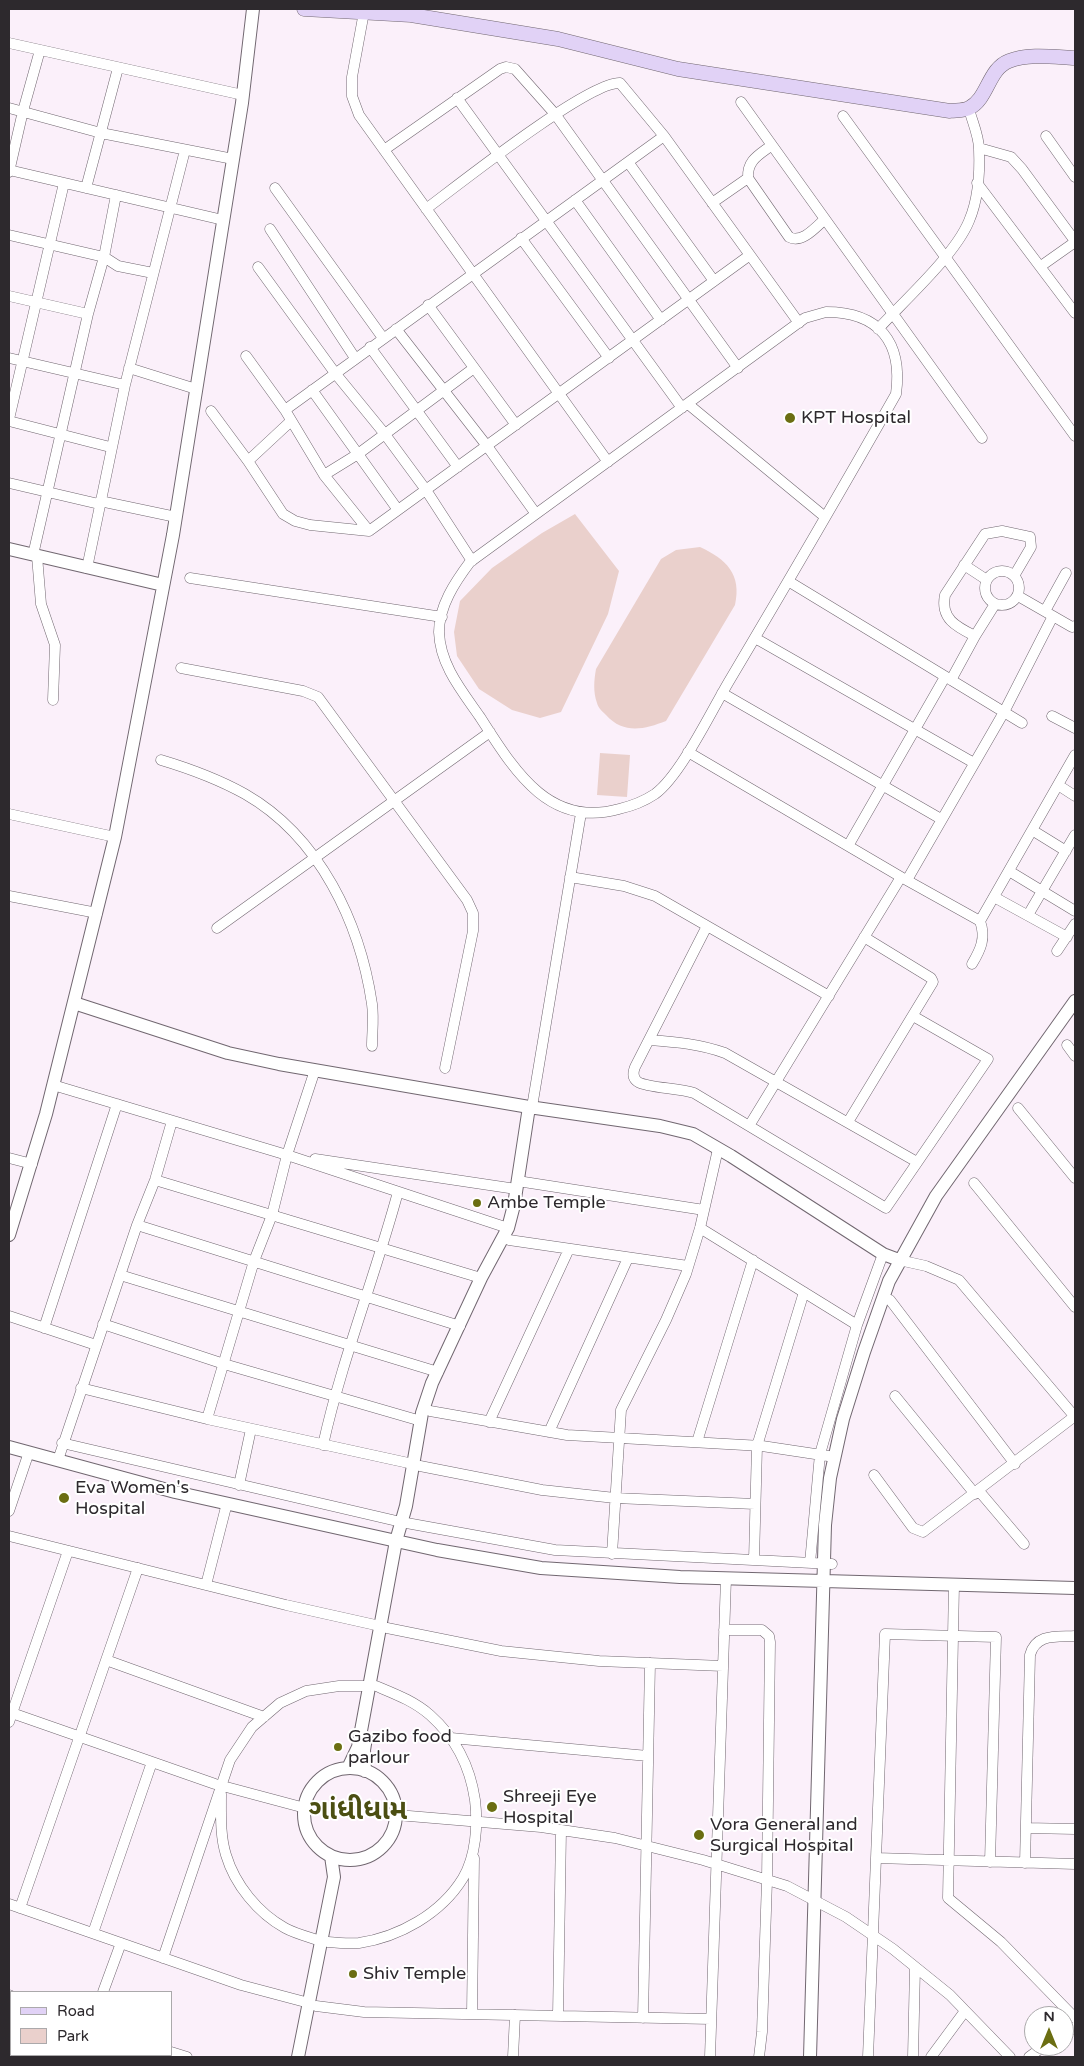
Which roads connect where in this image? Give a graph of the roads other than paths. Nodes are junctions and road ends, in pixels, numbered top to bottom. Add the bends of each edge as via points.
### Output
1 (253, 9) edge
2 (304, 9) edge
3 (364, 12) junction
4 (9, 43) edge
5 (40, 50) junction
6 (1075, 58) edge
7 (118, 68) junction
8 (243, 94) junction
9 (457, 98) junction
10 (741, 102) dead end
11 (9, 108) edge
12 (969, 109) junction
13 (23, 111) junction
14 (555, 114) junction
15 (843, 116) dead end
16 (101, 133) junction
17 (664, 136) junction
18 (1046, 136) dead end
19 (772, 145) junction
20 (980, 148) junction
21 (185, 150) junction
22 (384, 150) junction
23 (498, 156) junction
24 (233, 159) junction
25 (628, 162) junction
26 (9, 171) edge
27 (1075, 177) edge
28 (748, 178) junction
29 (603, 180) junction
30 (977, 182) junction
31 (64, 183) junction
32 (86, 188) junction
33 (275, 188) dead end
34 (116, 195) junction
35 (575, 200) junction
36 (712, 203) junction
37 (170, 208) junction
38 (426, 208) junction
39 (825, 219) junction
40 (223, 220) junction
41 (545, 221) junction
42 (270, 229) dead end
43 (9, 235) edge
44 (522, 238) junction
45 (1075, 242) edge
46 (49, 245) junction
47 (750, 255) junction
48 (104, 257) junction
49 (945, 257) junction
50 (1041, 266) junction
51 (258, 267) dead end
52 (153, 273) junction
53 (472, 273) junction
54 (714, 282) junction
55 (9, 296) edge
56 (689, 300) junction
57 (36, 302) junction
58 (428, 305) junction
59 (893, 313) junction
60 (1075, 313) edge
61 (88, 314) junction
62 (661, 320) junction
63 (799, 322) junction
64 (878, 328) junction
65 (396, 329) junction
66 (383, 338) junction
67 (633, 341) junction
68 (370, 348) junction
69 (246, 356) dead end
70 (9, 358) edge
71 (356, 358) junction
72 (608, 358) junction
73 (22, 361) junction
74 (129, 368) junction
75 (474, 368) junction
76 (738, 368) junction
77 (335, 373) junction
78 (75, 374) junction
79 (124, 386) junction
80 (196, 389) junction
81 (312, 390) junction
82 (444, 390) junction
83 (559, 394) junction
84 (685, 406) junction
85 (416, 409) junction
86 (285, 410) junction
87 (211, 411) dead end
88 (9, 420) edge
89 (291, 421) junction
90 (516, 425) junction
91 (384, 433) junction
92 (61, 434) junction
93 (1075, 436) edge
94 (982, 438) dead end
95 (487, 446) junction
96 (110, 447) junction
97 (358, 454) junction
98 (248, 460) junction
99 (608, 462) junction
100 (458, 467) junction
101 (324, 475) junction
102 (9, 482) edge
103 (426, 490) junction
104 (48, 492) junction
105 (100, 503) junction
106 (398, 510) junction
107 (536, 514) junction
108 (176, 517) junction
109 (825, 518) junction
110 (369, 530) junction
111 (9, 549) edge
112 (35, 555) junction
113 (472, 561) junction
114 (964, 565) junction
115 (87, 568) junction
116 (1066, 573) dead end
117 (1014, 576) junction
118 (190, 578) dead end
119 (987, 580) junction
120 (788, 581) junction
121 (163, 585) junction
122 (1018, 596) junction
123 (995, 604) junction
124 (1049, 614) junction
125 (442, 617) junction
126 (1075, 626) edge
127 (975, 636) junction
128 (755, 638) junction
129 (181, 668) dead end
130 (948, 678) junction
131 (722, 693) junction
132 (52, 700) dead end
133 (1004, 712) junction
134 (1052, 716) dead end
135 (1022, 723) dead end
136 (1075, 728) edge
137 (915, 730) junction
138 (490, 732) junction
139 (688, 752) junction
140 (1075, 755) edge
141 (161, 760) dead end
142 (974, 763) junction
143 (1058, 785) junction
144 (883, 786) junction
145 (1075, 796) edge
146 (395, 800) junction
147 (581, 813) junction
148 (9, 814) edge
149 (941, 819) junction
150 (1032, 830) junction
151 (1075, 835) edge
152 (115, 837) junction
153 (848, 846) junction
154 (1066, 851) junction
155 (315, 857) junction
156 (1009, 871) junction
157 (570, 877) junction
158 (904, 878) junction
159 (1042, 891) junction
160 (9, 896) edge
161 (994, 897) junction
162 (1075, 911) edge
163 (97, 913) junction
164 (1028, 915) junction
165 (980, 921) junction
166 (1075, 924) edge
167 (708, 926) junction
168 (217, 928) dead end
169 (864, 937) junction
170 (1067, 937) junction
171 (1057, 951) dead end
172 (972, 964) dead end
173 (828, 996) junction
174 (1075, 1001) edge
175 (74, 1003) junction
176 (913, 1016) junction
177 (650, 1040) junction
178 (1066, 1045) dead end
179 (372, 1046) dead end
180 (1075, 1056) edge
181 (446, 1068) dead end
182 (315, 1070) junction
183 (777, 1081) junction
184 (53, 1085) junction
185 (117, 1104) junction
186 (533, 1107) junction
187 (1018, 1108) dead end
188 (172, 1121) junction
189 (848, 1122) junction
190 (749, 1126) junction
191 (718, 1149) junction
192 (286, 1155) junction
193 (9, 1158) edge
194 (917, 1162) junction
195 (32, 1164) junction
196 (1075, 1178) edge
197 (155, 1180) junction
198 (974, 1182) dead end
199 (520, 1185) junction
200 (398, 1192) junction
201 (704, 1210) junction
202 (272, 1215) junction
203 (137, 1225) junction
204 (700, 1228) junction
205 (508, 1234) junction
206 (9, 1235) edge
207 (383, 1248) junction
208 (569, 1249) junction
209 (883, 1254) junction
210 (628, 1258) junction
211 (753, 1260) junction
212 (899, 1260) junction
213 (254, 1262) junction
214 (688, 1266) junction
215 (120, 1275) junction
216 (481, 1278) junction
217 (804, 1292) junction
218 (366, 1296) junction
219 (890, 1300) junction
220 (1075, 1307) edge
221 (239, 1312) junction
222 (9, 1316) edge
223 (103, 1324) junction
224 (857, 1325) junction
225 (460, 1326) junction
226 (44, 1328) junction
227 (96, 1345) junction
228 (351, 1345) junction
229 (224, 1364) junction
230 (438, 1372) junction
231 (81, 1388) junction
232 (334, 1396) junction
233 (895, 1396) dead end
234 (430, 1411) junction
235 (1075, 1417) edge
236 (207, 1419) junction
237 (421, 1421) junction
238 (489, 1422) junction
239 (251, 1429) junction
240 (549, 1432) junction
241 (618, 1438) junction
242 (697, 1442) junction
243 (62, 1443) junction
244 (323, 1444) junction
245 (757, 1446) junction
246 (9, 1447) edge
247 (30, 1452) junction
248 (820, 1454) junction
249 (835, 1456) junction
250 (58, 1460) junction
251 (1015, 1464) junction
252 (417, 1465) junction
253 (874, 1475) dead end
254 (239, 1485) junction
255 (978, 1492) junction
256 (615, 1498) junction
257 (227, 1503) junction
258 (755, 1504) junction
259 (9, 1511) edge
260 (405, 1523) junction
261 (9, 1536) edge
262 (400, 1542) junction
263 (1024, 1544) dead end
264 (68, 1551) junction
265 (612, 1554) junction
266 (754, 1560) junction
267 (810, 1563) junction
268 (828, 1564) junction
269 (138, 1568) junction
270 (726, 1578) junction
271 (827, 1581) junction
272 (954, 1584) junction
273 (206, 1585) junction
274 (1075, 1588) edge
275 (384, 1627) junction
276 (724, 1630) junction
277 (953, 1636) junction
278 (1075, 1636) edge
279 (106, 1660) junction
280 (650, 1663) junction
281 (723, 1666) junction
282 (373, 1686) junction
283 (10, 1716) edge
284 (264, 1717) junction
285 (80, 1737) junction
286 (451, 1738) junction
287 (648, 1756) junction
288 (152, 1762) junction
289 (348, 1768) junction
290 (366, 1771) junction
291 (221, 1786) junction
292 (305, 1808) junction
293 (396, 1814) junction
294 (476, 1822) junction
295 (1026, 1828) junction
296 (1075, 1829) edge
297 (561, 1830) junction
298 (646, 1846) junction
299 (474, 1852) junction
300 (331, 1856) junction
301 (876, 1858) junction
302 (351, 1860) junction
303 (947, 1860) junction
304 (990, 1862) junction
305 (1025, 1863) junction
306 (716, 1864) junction
307 (1075, 1864) edge
308 (767, 1880) junction
309 (818, 1902) junction
310 (9, 1904) edge
311 (20, 1908) junction
312 (93, 1933) junction
313 (873, 1935) junction
314 (325, 1942) junction
315 (121, 1943) junction
316 (162, 1958) junction
317 (915, 1967) junction
318 (103, 1991) edge
319 (312, 2005) junction
320 (965, 2011) junction
321 (472, 2014) junction
322 (515, 2015) junction
323 (558, 2016) junction
324 (643, 2018) junction
325 (1075, 2018) edge
326 (711, 2019) junction
327 (172, 2052) edge
328 (187, 2057) edge
329 (298, 2057) edge
330 (306, 2057) edge
331 (513, 2057) edge
332 (710, 2057) edge
333 (759, 2057) edge
334 (810, 2057) edge
335 (818, 2057) edge
336 (868, 2057) edge
337 (913, 2057) edge
338 (931, 2057) edge
339 (1010, 2057) edge

1 - 8 street
2 - 3 main road
3 - 12 main road via 412,15 558,39 678,69 950,111
3 - 22 street via 352,77 352,96 359,115
4 - 5 street
5 - 7 street
5 - 13 street
6 - 12 main road via 1025,56 1007,61 994,72
7 - 8 street
7 - 16 street
8 - 24 street
9 - 14 street via 500,69 512,67
9 - 22 street
9 - 23 street
10 - 19 street
11 - 13 street
12 - 20 street
13 - 16 street
13 - 26 street
14 - 17 street via 605,86 620,83
14 - 23 street
14 - 29 street
15 - 49 street
16 - 21 street
16 - 32 street
17 - 25 street
17 - 36 street
18 - 27 street
19 - 28 street via 750,163
19 - 39 street
20 - 30 street
20 - 45 street via 1011,157
21 - 24 street
21 - 37 street
22 - 38 street
23 - 38 street
23 - 41 street
24 - 40 street
25 - 29 street
25 - 54 street
26 - 31 street
28 - 36 street
28 - 39 street via 793,239 802,237
29 - 35 street
29 - 56 street
30 - 49 street via 970,220
30 - 50 street
31 - 32 street
31 - 46 street
32 - 34 street
33 - 66 street
34 - 37 street
34 - 48 street
35 - 41 street
35 - 62 street
36 - 47 street
37 - 40 street
37 - 52 street
38 - 53 street
39 - 59 street
40 - 80 street
41 - 44 street
41 - 67 street
42 - 71 street
43 - 46 street
44 - 53 street
44 - 72 street
45 - 50 street
46 - 48 street
46 - 57 street
47 - 54 street
47 - 63 street
48 - 52 street via 118,266
48 - 61 street
49 - 59 street
49 - 93 street
50 - 60 street
51 - 77 street
52 - 74 street
53 - 58 street
53 - 83 street
54 - 56 street
55 - 57 street
56 - 62 street
56 - 76 street
57 - 61 street
57 - 73 street
58 - 65 street
58 - 75 street
59 - 64 street
59 - 94 street
61 - 78 street
62 - 67 street
63 - 64 street via 826,312 844,312 868,320
63 - 76 street
64 - 109 street via 887,335 894,351 899,376 896,394
65 - 66 street
65 - 82 street
66 - 68 street
67 - 72 street
67 - 84 street
68 - 71 street
68 - 85 street
69 - 86 street
70 - 73 street
71 - 77 street
72 - 83 street
73 - 78 street
73 - 88 street
74 - 79 street
74 - 80 street
75 - 82 street
75 - 90 street
76 - 84 street
77 - 81 street
77 - 91 street
78 - 79 street
78 - 92 street
79 - 96 street
80 - 108 street
81 - 86 street
81 - 97 street
82 - 85 street
82 - 95 street
83 - 90 street
83 - 99 street
84 - 99 street
84 - 109 street
85 - 91 street
85 - 100 street
86 - 89 street
87 - 98 street
88 - 92 street
89 - 98 street
89 - 101 street
90 - 95 street
91 - 97 street
91 - 103 street
92 - 96 street
92 - 104 street
95 - 100 street
95 - 107 street
96 - 105 street
97 - 101 street
97 - 106 street
98 - 110 street via 282,514 310,525
99 - 107 street
100 - 103 street
101 - 110 street
102 - 104 street
103 - 106 street
103 - 113 street
104 - 105 street
104 - 112 street
105 - 108 street
105 - 115 street
106 - 110 street
107 - 113 street
108 - 121 street
109 - 120 street
111 - 112 street
112 - 115 street
112 - 132 street via 41,604 55,645
113 - 125 street via 453,584
114 - 117 street via 985,534 1002,530 1030,537 1031,547
114 - 119 street
114 - 127 street via 945,595 944,604 954,626
115 - 121 street
116 - 124 street
117 - 119 street via 1001,571
117 - 122 street via 1020,587
118 - 125 street
119 - 123 street via 984,589
120 - 128 street
120 - 130 street
121 - 152 street
122 - 123 street via 1003,606
122 - 124 street
123 - 127 street
124 - 126 street
124 - 133 street
125 - 138 street via 439,632 444,660
127 - 130 street
128 - 131 street
128 - 137 street
129 - 146 street via 303,691 318,697
130 - 133 street
130 - 137 street
131 - 139 street
131 - 144 street
133 - 135 street
133 - 142 street
134 - 136 street
137 - 142 street
137 - 144 street
138 - 146 street
138 - 147 street via 526,782 562,808
139 - 147 street via 668,783 638,804 605,813
139 - 153 street
140 - 143 street
141 - 155 street via 207,774 247,795 286,825
142 - 149 street
143 - 145 street
143 - 150 street
144 - 149 street
144 - 153 street
146 - 155 street
146 - 181 street via 473,913 473,931
147 - 157 street
148 - 152 street
149 - 158 street
150 - 154 street
150 - 156 street
151 - 154 street
152 - 163 street
153 - 158 street
154 - 159 street
155 - 168 street
155 - 179 street via 335,889 357,939 372,1007
156 - 159 street
156 - 161 street
157 - 167 street via 624,886 655,896
157 - 186 street
158 - 165 street
158 - 169 street
159 - 162 street
159 - 164 street
160 - 163 street
161 - 164 street
161 - 165 street
163 - 175 street
164 - 170 street
165 - 172 street via 984,940
166 - 170 street
167 - 173 street
167 - 177 street
169 - 173 street
169 - 176 street via 933,980
170 - 171 street
173 - 183 street
174 - 212 street via 936,1196
175 - 182 street via 228,1053
175 - 184 street
176 - 189 street
176 - 194 street via 988,1059
177 - 183 street via 706,1046
177 - 190 street via 633,1073 637,1081 683,1089
178 - 180 street
182 - 186 street
182 - 192 street
183 - 189 street
183 - 190 street
184 - 185 street
184 - 195 street
185 - 188 street
185 - 226 street
186 - 191 street via 660,1126 693,1134
186 - 199 street
187 - 196 street
188 - 192 street
188 - 197 street
189 - 194 street
190 - 194 street via 886,1208
191 - 201 street
191 - 209 street
192 - 199 street
192 - 200 street
192 - 202 street
193 - 195 street
195 - 206 street
197 - 202 street
197 - 203 street
198 - 220 street
199 - 201 street
199 - 205 street via 520,1207
200 - 205 street
200 - 207 street
201 - 204 street
202 - 207 street
202 - 213 street
203 - 213 street
203 - 215 street
204 - 211 street
204 - 214 street
205 - 208 street
205 - 216 street
205 - 234 street
207 - 216 street
207 - 218 street
208 - 210 street
208 - 238 street
209 - 212 street
209 - 224 street
210 - 214 street
210 - 240 street
211 - 217 street
211 - 242 street
212 - 219 street
212 - 235 street via 926,1266 959,1280
212 - 249 street via 864,1352
213 - 218 street
213 - 221 street
214 - 241 street via 666,1320 620,1410
215 - 221 street
215 - 223 street
216 - 225 street
217 - 224 street
217 - 245 street
218 - 225 street
218 - 228 street
219 - 251 street
219 - 268 street via 848,1433 838,1480
221 - 228 street
221 - 229 street
222 - 226 street
223 - 227 street
223 - 229 street
224 - 248 street
225 - 230 street
226 - 227 street
227 - 231 street
228 - 230 street
228 - 232 street
229 - 232 street
229 - 236 street
230 - 237 street
231 - 236 street
231 - 243 street
232 - 237 street
232 - 244 street
233 - 255 street
234 - 238 street
234 - 252 street
235 - 251 street
236 - 239 street
237 - 252 street
238 - 240 street
239 - 244 street
239 - 254 street
240 - 241 street
241 - 242 street
241 - 256 street
242 - 245 street
243 - 250 street
243 - 254 street
244 - 252 street
245 - 248 street
245 - 258 street
246 - 247 street
247 - 250 street
247 - 259 street
248 - 249 street
248 - 267 street
249 - 268 street via 830,1478
250 - 257 street
251 - 255 street
252 - 256 street via 542,1490
252 - 260 street
253 - 255 street via 913,1528 920,1532 929,1530
254 - 260 street
255 - 263 street
256 - 258 street
256 - 265 street
257 - 262 street
257 - 273 street
258 - 266 street
260 - 262 street
260 - 265 street via 555,1550
261 - 264 street
262 - 270 street via 541,1568
262 - 275 street
264 - 269 street
264 - 283 street
265 - 266 street
266 - 267 street
267 - 268 street
268 - 271 street
269 - 273 street
269 - 279 street
270 - 271 street
270 - 276 street
271 - 272 street
271 - 309 street
272 - 274 street
272 - 277 street
273 - 275 street
275 - 280 street via 501,1651
275 - 282 street
276 - 281 street
276 - 308 street via 762,1630 769,1636
277 - 301 street via 884,1634
277 - 303 street
277 - 304 street via 996,1638
278 - 295 street via 1042,1638 1032,1647
279 - 284 street
279 - 285 street
280 - 281 street
280 - 287 street
281 - 306 street
282 - 284 street via 339,1686 306,1692 280,1704
282 - 286 street via 407,1699 430,1715
282 - 289 street via 358,1747
282 - 290 street via 364,1750
283 - 285 street
284 - 291 street via 252,1727 230,1760
285 - 288 street
285 - 311 street
286 - 287 street
286 - 294 street via 464,1758 472,1782
287 - 298 street
288 - 291 street
288 - 312 street
289 - 290 street
289 - 292 street via 322,1778 310,1792
290 - 293 street via 387,1786 395,1802
291 - 292 street
291 - 314 street via 222,1835 235,1877 258,1908 285,1928
291 - 316 street
292 - 300 street via 307,1829 314,1842
293 - 294 street
293 - 302 street via 390,1838 378,1851 362,1859
294 - 297 street
294 - 299 street
295 - 296 street
295 - 305 street
297 - 298 street
297 - 323 street
298 - 306 street
298 - 324 street
299 - 314 street via 463,1878 420,1921 387,1936 358,1943
299 - 321 street
300 - 302 street
300 - 314 street via 334,1877
301 - 303 street
301 - 313 street
302 - 314 street via 341,1876
303 - 304 street
303 - 325 street via 948,1898 1001,1942
304 - 305 street
305 - 307 street
306 - 308 street
306 - 326 street
308 - 309 street
308 - 333 street
309 - 313 street
309 - 334 street
309 - 335 street
310 - 311 street
311 - 312 street
312 - 315 street
313 - 317 street
313 - 336 street
314 - 319 street
315 - 316 street
315 - 318 street
316 - 319 street
317 - 320 street
317 - 337 street
319 - 321 street via 364,2012
319 - 329 street
319 - 330 street
320 - 338 street
320 - 339 street
321 - 322 street
322 - 323 street
322 - 331 street
323 - 324 street
324 - 326 street
326 - 332 street
327 - 328 street

